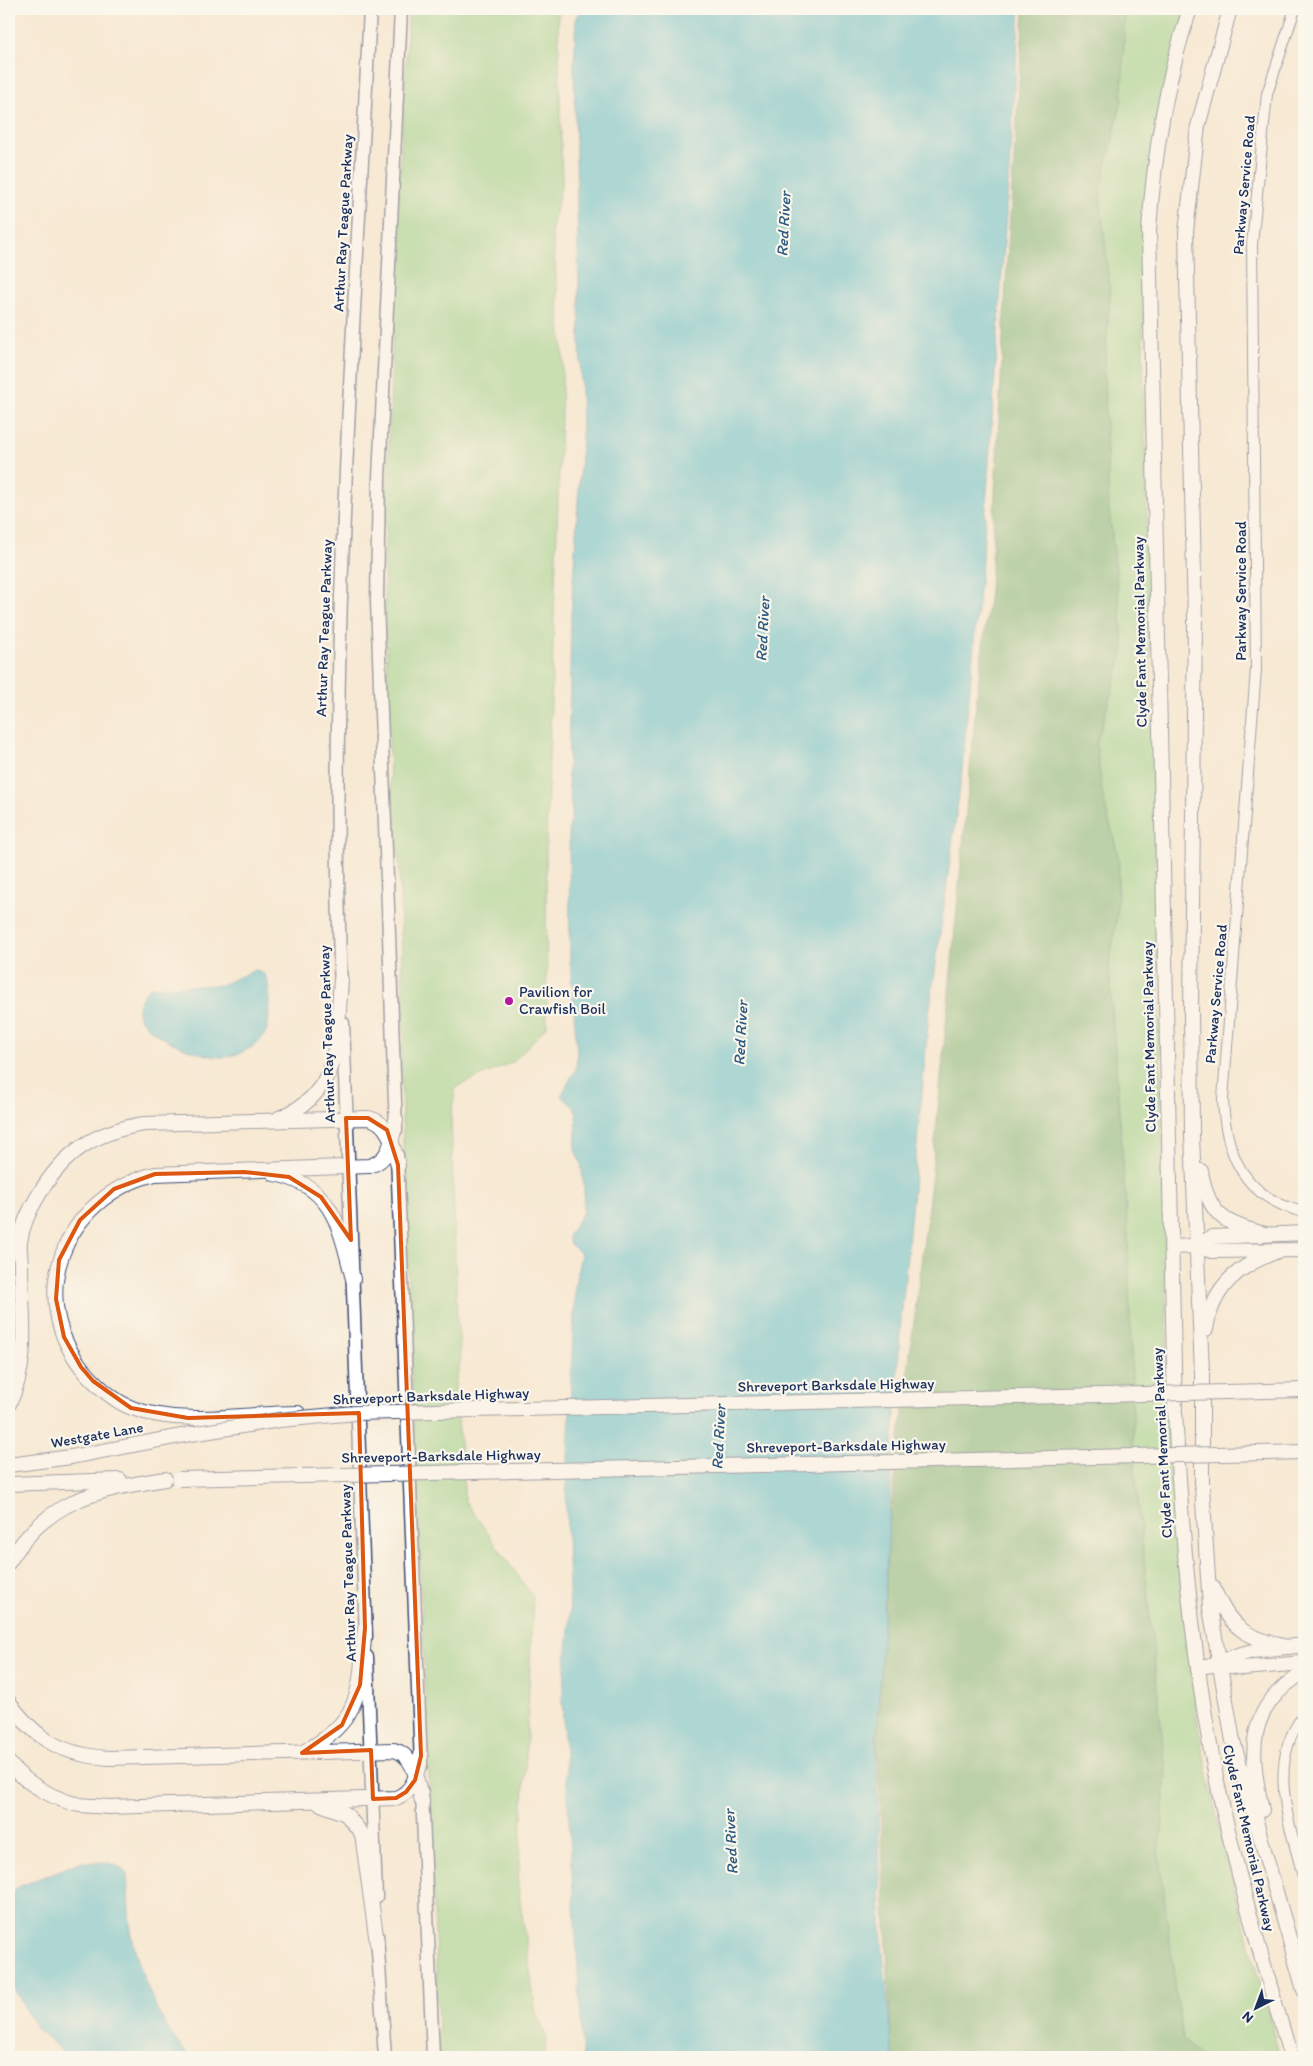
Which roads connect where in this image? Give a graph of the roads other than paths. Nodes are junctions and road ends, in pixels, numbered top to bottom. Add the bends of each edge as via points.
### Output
1 (370, 9) edge
2 (401, 9) edge
3 (1190, 9) edge
4 (1230, 9) edge
5 (1295, 9) edge
6 (341, 980) junction
7 (346, 1118) junction
8 (396, 1120) junction
9 (271, 1121) junction
10 (1192, 1136) junction
11 (391, 1141) junction
12 (398, 1165) junction
13 (348, 1166) junction
14 (244, 1172) junction
15 (1304, 1212) edge
16 (1304, 1233) edge
17 (1264, 1234) junction
18 (1197, 1246) junction
19 (1171, 1247) junction
20 (1304, 1250) edge
21 (1278, 1251) junction
22 (353, 1279) junction
23 (1202, 1372) junction
24 (1304, 1390) edge
25 (9, 1404) edge
26 (356, 1412) junction
27 (191, 1434) joint
28 (1304, 1452) edge
29 (9, 1465) edge
30 (172, 1479) junction
31 (9, 1484) edge
32 (1206, 1561) junction
33 (9, 1562) edge
34 (366, 1628) junction
35 (1304, 1645) edge
36 (1287, 1647) junction
37 (1304, 1663) edge
38 (1219, 1664) junction
39 (1198, 1667) junction
40 (1304, 1672) edge
41 (9, 1702) edge
42 (1304, 1716) edge
43 (371, 1750) junction
44 (302, 1752) junction
45 (421, 1756) junction
46 (9, 1763) edge
47 (416, 1778) junction
48 (373, 1800) junction
49 (422, 1801) junction
50 (308, 1802) junction
51 (1304, 1880) edge
52 (1287, 1925) junction
53 (377, 1943) junction
54 (1304, 1990) edge
55 (385, 2057) edge
56 (433, 2057) edge
57 (1291, 2057) edge

1 - 6 street, Arthur Ray Teague Parkway via 338,692 337,844
2 - 8 street via 379,468 377,600
3 - 19 main road, Clyde Fant Memorial Parkway via 1164,113 1148,230
4 - 10 main road, Clyde Fant Memorial Parkway via 1198,126 1186,232 1195,619
5 - 15 street, Parkway Service Road via 1267,94 1252,244 1256,669 1222,1099 1225,1135 1243,1173 1269,1197
6 - 7 street, Arthur Ray Teague Parkway
6 - 9 main road via 335,1053 326,1080 305,1104
7 - 9 main road
7 - 11 main road via 377,1120 385,1127
7 - 13 street, Arthur Ray Teague Parkway
8 - 11 main road
8 - 12 street
9 - 25 main road via 127,1127 96,1137 64,1159 32,1206 20,1242 24,1345 18,1383
10 - 17 main road via 1205,1192 1215,1212 1240,1228
10 - 18 main road, Clyde Fant Memorial Parkway
11 - 12 main road
11 - 13 main road via 387,1154 378,1163
12 - 45 street
13 - 14 main road
13 - 22 street, Arthur Ray Teague Parkway
14 - 22 main road via 289,1178 321,1197 338,1222
14 - 26 main road, bridge via 155,1174 134,1179 114,1189 80,1220 59,1260 56,1299 58,1319 70,1351 80,1367 99,1386 131,1408 166,1417
16 - 17 main road
17 - 18 main road via 1212,1237
18 - 19 main road
18 - 21 main road via 1212,1251
18 - 23 main road, Clyde Fant Memorial Parkway
19 - 39 main road, Clyde Fant Memorial Parkway via 1180,1502
20 - 21 main road
21 - 23 main road via 1241,1268 1214,1300 1206,1329
22 - 34 street, Arthur Ray Teague Parkway
23 - 32 main road, Clyde Fant Memorial Parkway
24 - 26 main road, Shreveport Barksdale Highway, bridge
26 - 27 main road, Shreveport Barksdale Highway, bridge
27 - 29 main road, Westgate Lane via 71,1457
28 - 30 main road, Shreveport-Barksdale Highway, bridge
30 - 31 main road
30 - 33 main road via 112,1488 62,1506 31,1531
32 - 36 main road via 1221,1607 1230,1621 1259,1641
32 - 38 main road, Clyde Fant Memorial Parkway
34 - 43 street, Arthur Ray Teague Parkway
34 - 44 main road via 360,1685 352,1709 334,1733
35 - 36 main road
36 - 38 main road via 1242,1653
37 - 38 main road via 1243,1668
38 - 39 main road
38 - 52 main road, Clyde Fant Memorial Parkway via 1233,1742
39 - 57 main road, Clyde Fant Memorial Parkway via 1232,1850
40 - 52 main road via 1281,1690 1263,1714 1254,1736 1252,1754
41 - 44 main road via 19,1717 50,1743 87,1757
42 - 51 street via 1288,1746 1283,1773 1284,1795
43 - 44 main road
43 - 47 main road via 402,1752 410,1761
43 - 48 street, Arthur Ray Teague Parkway
45 - 47 main road
45 - 49 street
46 - 50 main road via 30,1781 79,1805
47 - 48 main road via 409,1790 399,1796
47 - 49 main road
48 - 50 main road
48 - 53 street, Arthur Ray Teague Parkway
49 - 56 street
50 - 53 main road via 342,1812 362,1834
52 - 54 main road, Clyde Fant Memorial Parkway
53 - 55 street, Arthur Ray Teague Parkway

